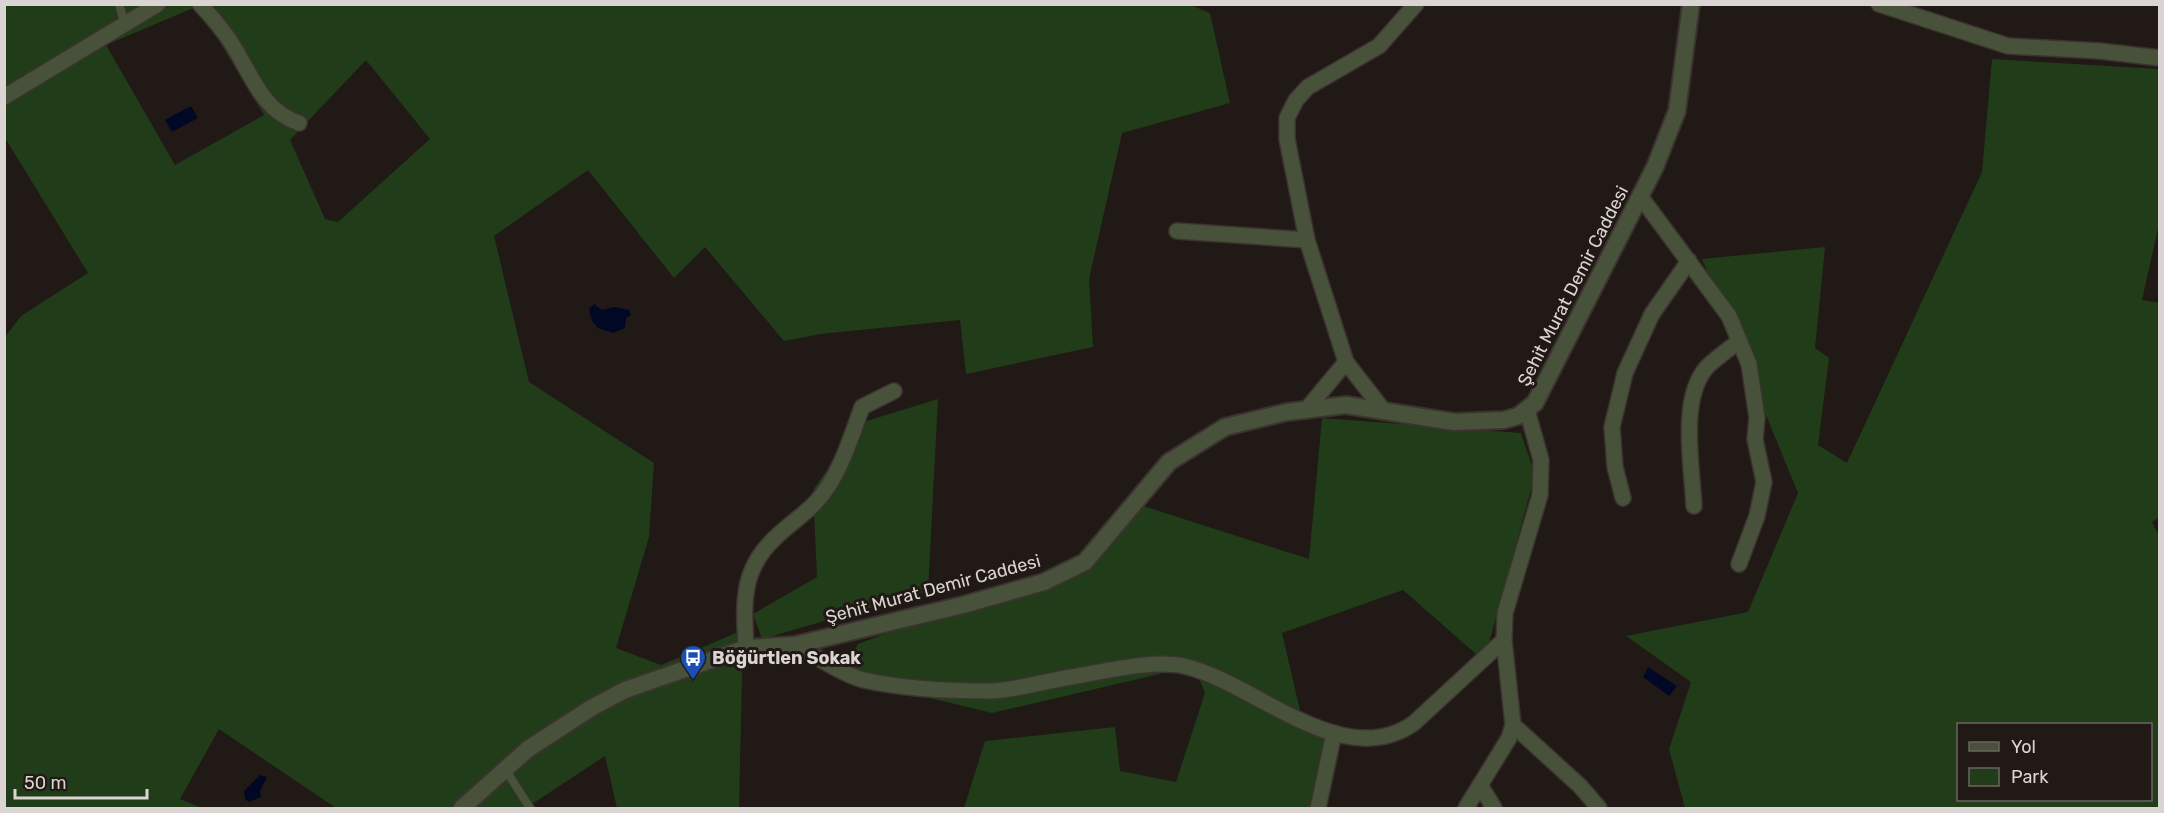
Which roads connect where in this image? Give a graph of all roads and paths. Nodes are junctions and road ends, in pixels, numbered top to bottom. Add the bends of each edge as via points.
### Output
1 (119, 4) edge
2 (158, 4) edge
3 (201, 4) edge
4 (1416, 4) edge
5 (1691, 4) edge
6 (1879, 4) edge
7 (125, 26) junction
8 (2160, 58) edge
9 (4, 96) edge
10 (299, 123) dead end
11 (1640, 196) junction
12 (1177, 231) dead end
13 (1307, 240) junction
14 (1689, 261) junction
15 (1739, 341) junction
16 (1346, 362) junction
17 (894, 391) dead end
18 (1306, 410) junction
19 (1527, 410) junction
20 (1384, 411) junction
21 (1623, 498) dead end
22 (1694, 506) dead end
23 (1739, 564) dead end
24 (1504, 640) junction
25 (795, 645) junction
26 (746, 648) junction
27 (1513, 725) junction
28 (1334, 733) junction
29 (504, 768) junction
30 (1480, 785) junction
31 (462, 808) edge
32 (530, 808) edge
33 (1318, 808) edge
34 (1466, 808) edge
35 (1494, 808) edge
36 (1599, 808) edge

1 - 7 lane
2 - 7 street
3 - 10 street via 227,35 266,102 280,115
4 - 13 street via 1379,46 1308,87 1287,118 1287,139
5 - 11 street, Şehit Murat Demir Caddesi via 1677,111
6 - 8 street via 2008,46
7 - 9 street
11 - 14 street
11 - 19 street, Şehit Murat Demir Caddesi via 1535,403
12 - 13 street
13 - 16 street
14 - 15 street via 1729,316
14 - 21 street via 1652,314 1625,373 1612,428 1615,467
15 - 22 street via 1706,368 1693,392 1690,421
15 - 23 street via 1749,364 1757,417 1755,440 1764,482 1757,516
16 - 18 street
16 - 20 street
17 - 26 street via 862,407 818,501 772,539 749,573 743,596
18 - 20 street, Şehit Murat Demir Caddesi via 1346,405
18 - 25 street, Şehit Murat Demir Caddesi via 1225,428 1168,462 1085,562 1044,582
19 - 20 street, Şehit Murat Demir Caddesi via 1504,420 1454,422
19 - 24 street via 1540,460 1540,495 1505,613
24 - 27 street
24 - 28 street via 1408,728 1371,740
25 - 26 street, Şehit Murat Demir Caddesi
25 - 28 street via 862,680 992,691 1128,667 1181,665 1212,675 1265,704
26 - 29 street, Şehit Murat Demir Caddesi via 625,690 555,730
27 - 30 street
27 - 36 street
28 - 33 street
29 - 31 street, Şehit Murat Demir Caddesi
29 - 32 lane
30 - 34 street
30 - 35 street

